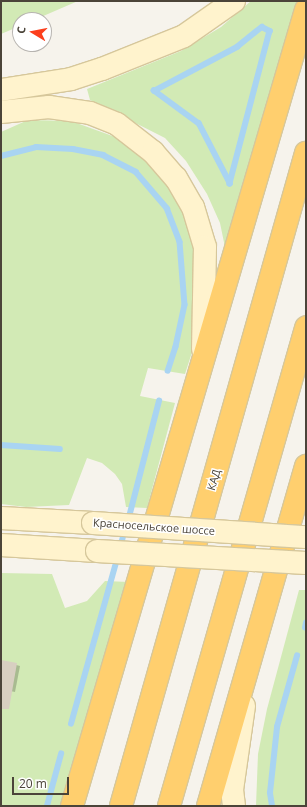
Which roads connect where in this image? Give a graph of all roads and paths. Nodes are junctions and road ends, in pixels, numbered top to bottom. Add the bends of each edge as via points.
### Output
1 (234, 1) edge
2 (306, 10) edge
3 (1, 90) edge
4 (1, 112) edge
5 (306, 153) edge
6 (306, 327) edge
7 (202, 356) junction
8 (306, 466) edge
9 (5, 517) edge
10 (306, 536) edge
11 (1, 545) edge
12 (306, 563) edge
13 (258, 628) junction
14 (84, 764) junction
15 (69, 806) edge
16 (72, 806) edge
17 (121, 806) edge
18 (169, 806) edge
19 (208, 806) edge
20 (234, 806) edge

1 - 3 main road via 184,36 102,69 71,79
2 - 7 highway
4 - 7 main road via 49,107 90,113 123,128 153,152 176,178 193,207 205,247
5 - 17 highway, КАД
6 - 18 highway
7 - 14 highway
8 - 13 highway
9 - 10 main road, Красносельское шоссе, bridge
11 - 12 main road, bridge
13 - 19 highway
13 - 20 main road via 232,790
14 - 15 main road
14 - 16 highway

